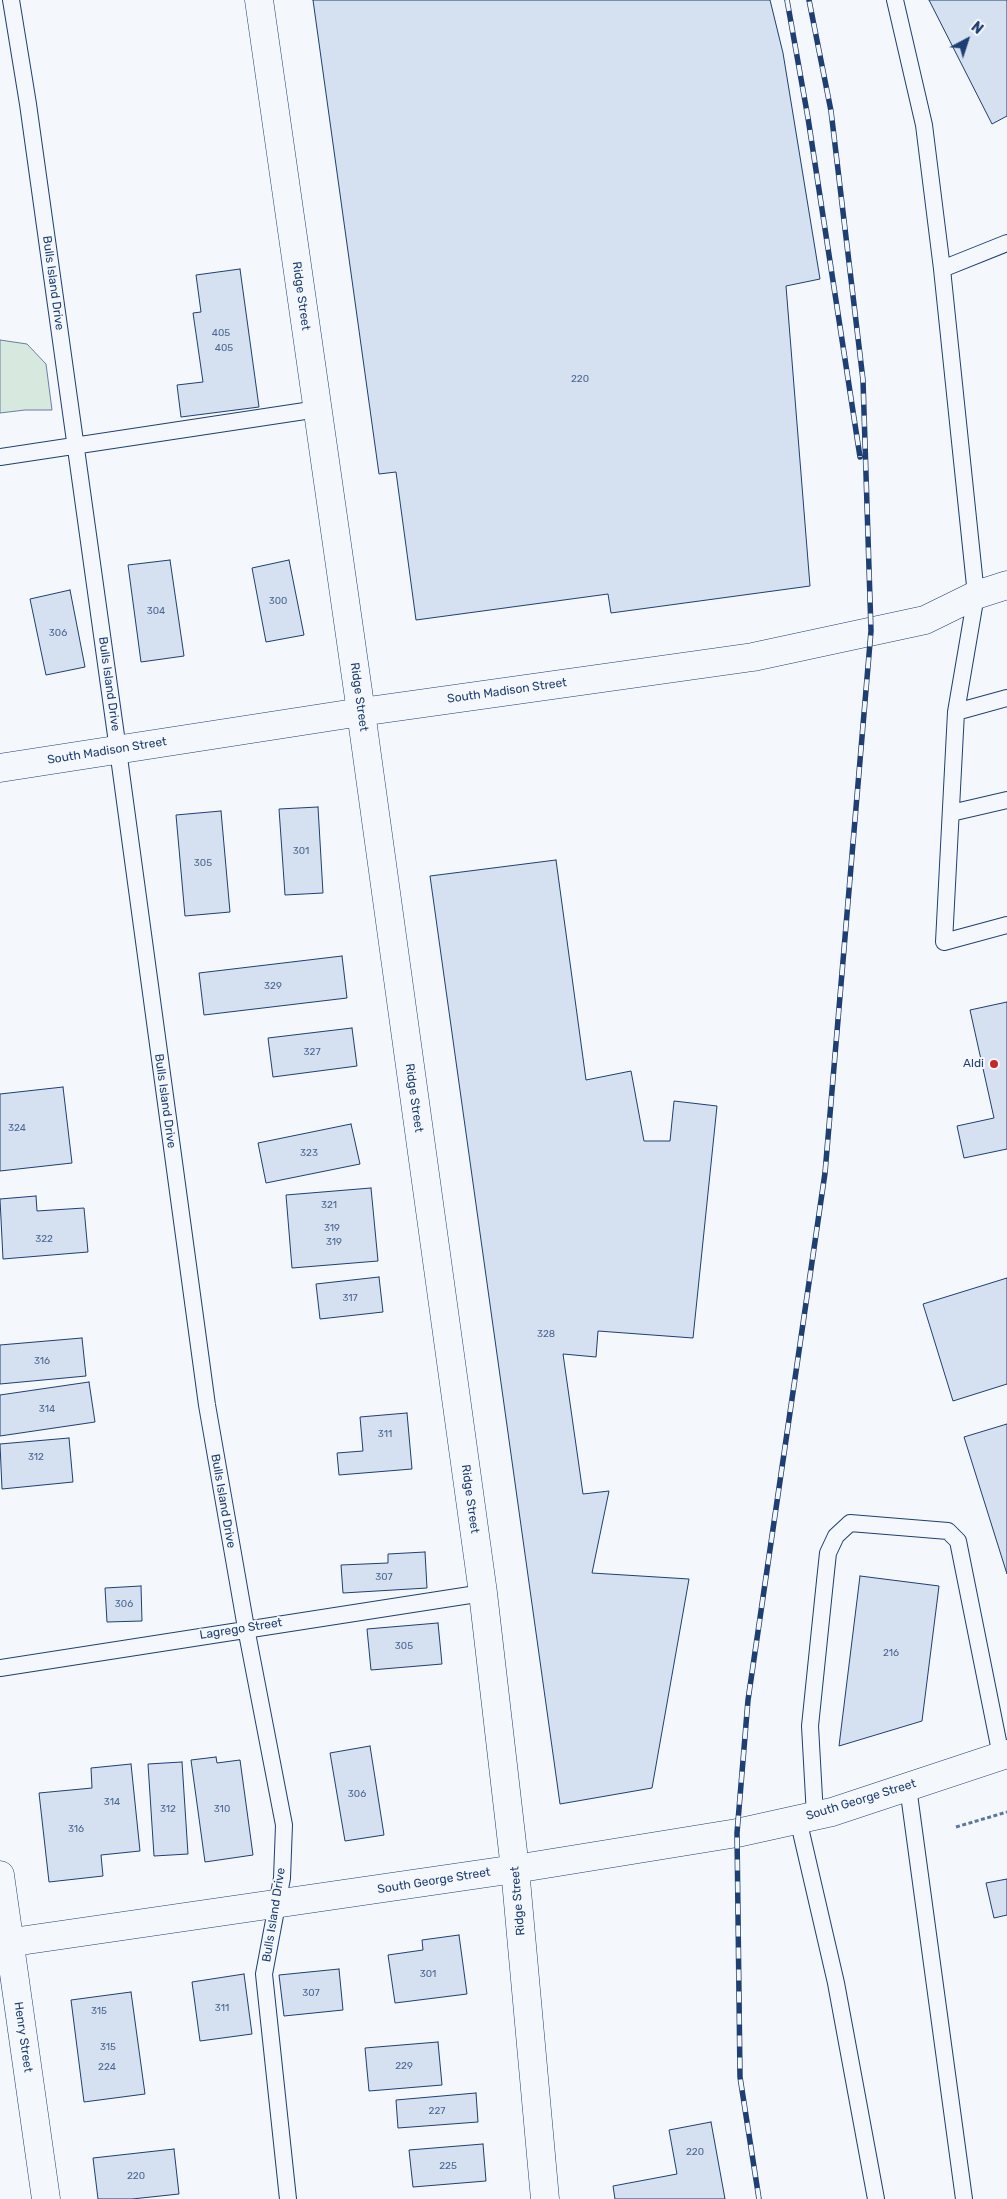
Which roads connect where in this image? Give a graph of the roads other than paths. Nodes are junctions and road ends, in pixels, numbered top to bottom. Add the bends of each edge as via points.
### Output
1 (12, 0) edge
2 (259, 0) edge
3 (894, 0) edge
4 (1007, 243) edge
5 (942, 269) junction
6 (318, 409) junction
7 (75, 444) junction
8 (0, 457) edge
9 (1007, 585) edge
10 (976, 595) junction
11 (1007, 698) edge
12 (361, 712) junction
13 (956, 712) junction
14 (118, 750) junction
15 (0, 768) edge
16 (1007, 800) edge
17 (951, 813) junction
18 (1007, 925) edge
19 (483, 1593) junction
20 (246, 1628) junction
21 (0, 1668) edge
22 (1004, 1755) edge
23 (908, 1786) junction
24 (806, 1817) junction
25 (515, 1869) junction
26 (0, 1875) edge
27 (276, 1905) junction
28 (5, 1944) edge
29 (46, 2199) edge
30 (288, 2199) edge
31 (545, 2199) edge
32 (876, 2199) edge
33 (964, 2199) edge

1 - 7 lane, Bulls Island Drive
2 - 6 street, Ridge Street
3 - 5 lane via 924,126
4 - 5 lane
5 - 10 lane
6 - 7 lane
6 - 12 street, Ridge Street
7 - 8 lane
7 - 14 lane, Bulls Island Drive
9 - 10 street, South Madison Street
10 - 12 street, South Madison Street via 925,620 753,657
10 - 13 lane
11 - 13 lane
12 - 14 street, South Madison Street
12 - 19 street, Ridge Street
13 - 17 lane
14 - 15 street, South Madison Street
14 - 20 lane, Bulls Island Drive via 206,1405
16 - 17 lane
17 - 18 lane via 944,942
19 - 20 lane, Lagrego Street
19 - 25 street, Ridge Street
20 - 21 lane, Lagrego Street
20 - 27 lane, Bulls Island Drive via 284,1825 282,1878
22 - 23 street, South George Street
22 - 24 lane via 958,1541 948,1531 850,1523 836,1536 828,1553 810,1726
23 - 24 street, South George Street
23 - 33 lane
24 - 25 street, South George Street via 736,1833
24 - 32 lane
25 - 27 street, South George Street
25 - 31 street, Ridge Street
26 - 28 street, Henry Street
27 - 28 street, South George Street
27 - 30 lane, Bulls Island Drive via 264,1974
28 - 29 street, Henry Street

